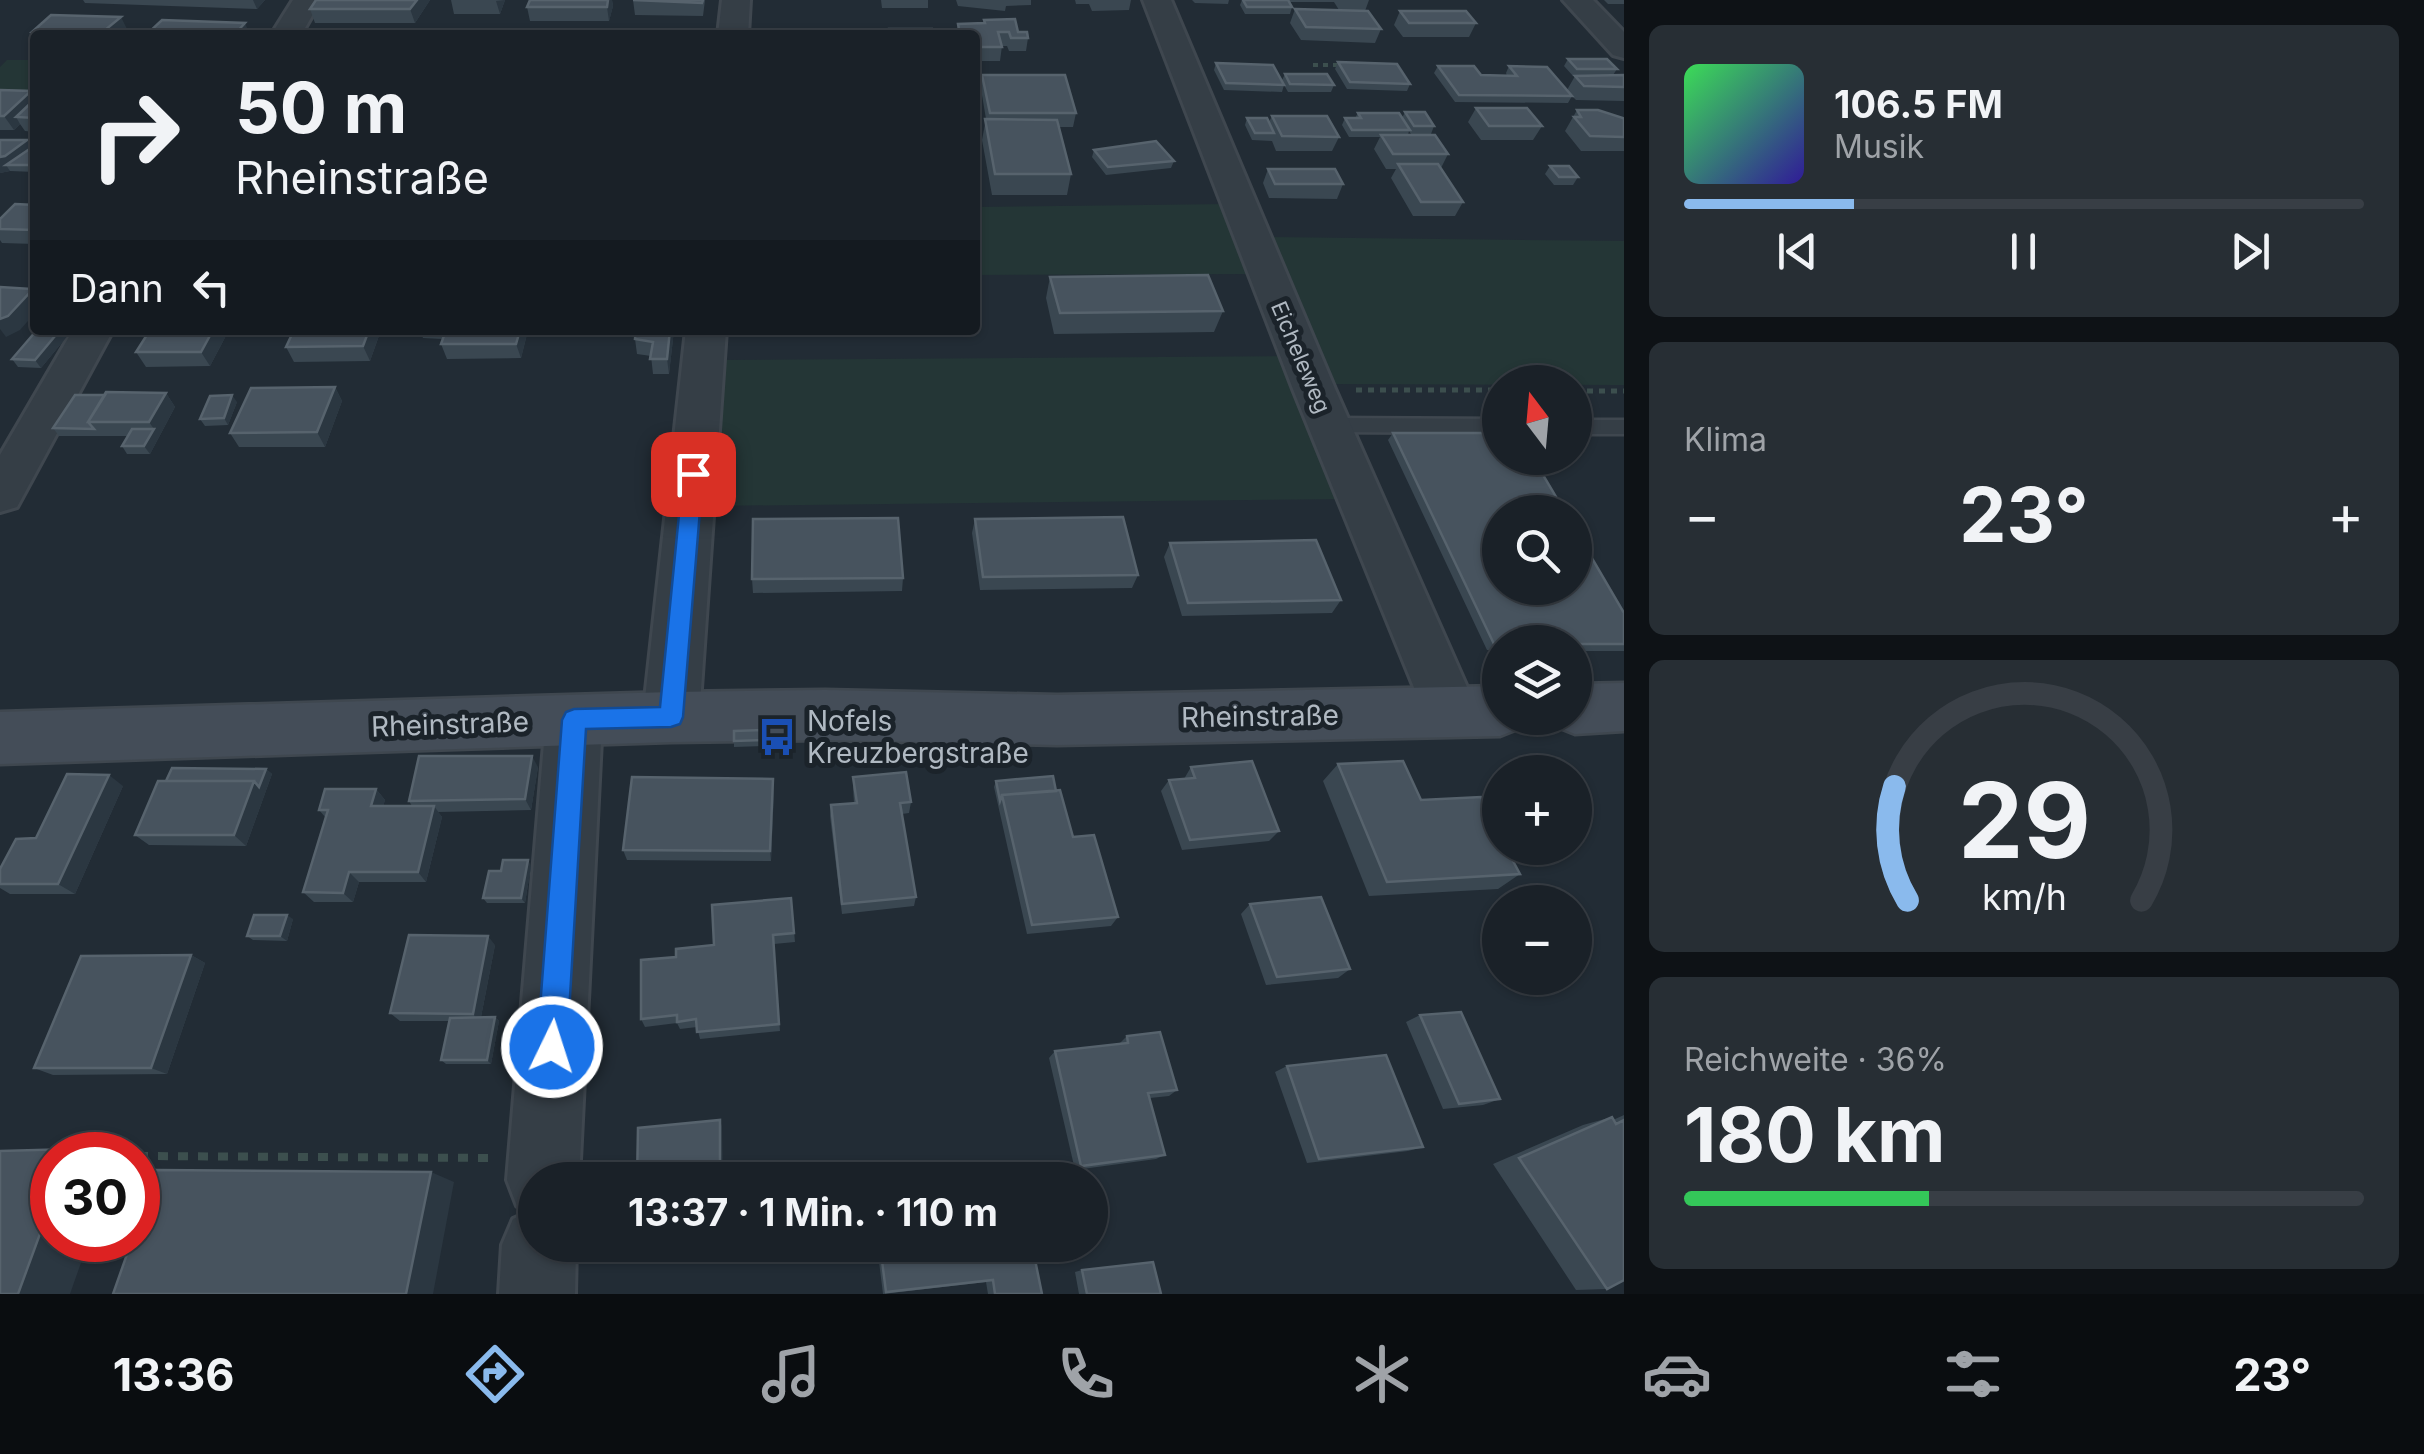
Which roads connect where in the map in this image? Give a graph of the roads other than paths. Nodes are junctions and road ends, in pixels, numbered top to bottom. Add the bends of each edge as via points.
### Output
1 (306, 0) edge
2 (736, 0) edge
3 (1157, 0) edge
4 (1577, 0) edge
5 (289, 30) edge
6 (733, 30) edge
7 (1624, 49) edge
8 (90, 335) edge
9 (706, 335) edge
10 (1322, 408) junction
11 (1482, 424) edge
12 (1592, 426) edge
13 (1624, 427) edge
14 (0, 495) edge
15 (1624, 707) edge
16 (1592, 708) edge
17 (1476, 712) edge
18 (671, 717) junction
19 (574, 720) junction
20 (0, 738) edge
21 (544, 1162) edge
22 (538, 1262) edge
23 (537, 1294) edge

1 - 5 street
2 - 6 street
3 - 10 street, Eicheleweg
4 - 7 street
8 - 14 street
9 - 18 street
10 - 11 lane
10 - 17 street, Eicheleweg
12 - 13 lane
15 - 16 main road
17 - 18 main road, Rheinstraße via 1057,720
18 - 19 main road, Rheinstraße
19 - 20 main road, Rheinstraße
19 - 21 street
22 - 23 street

